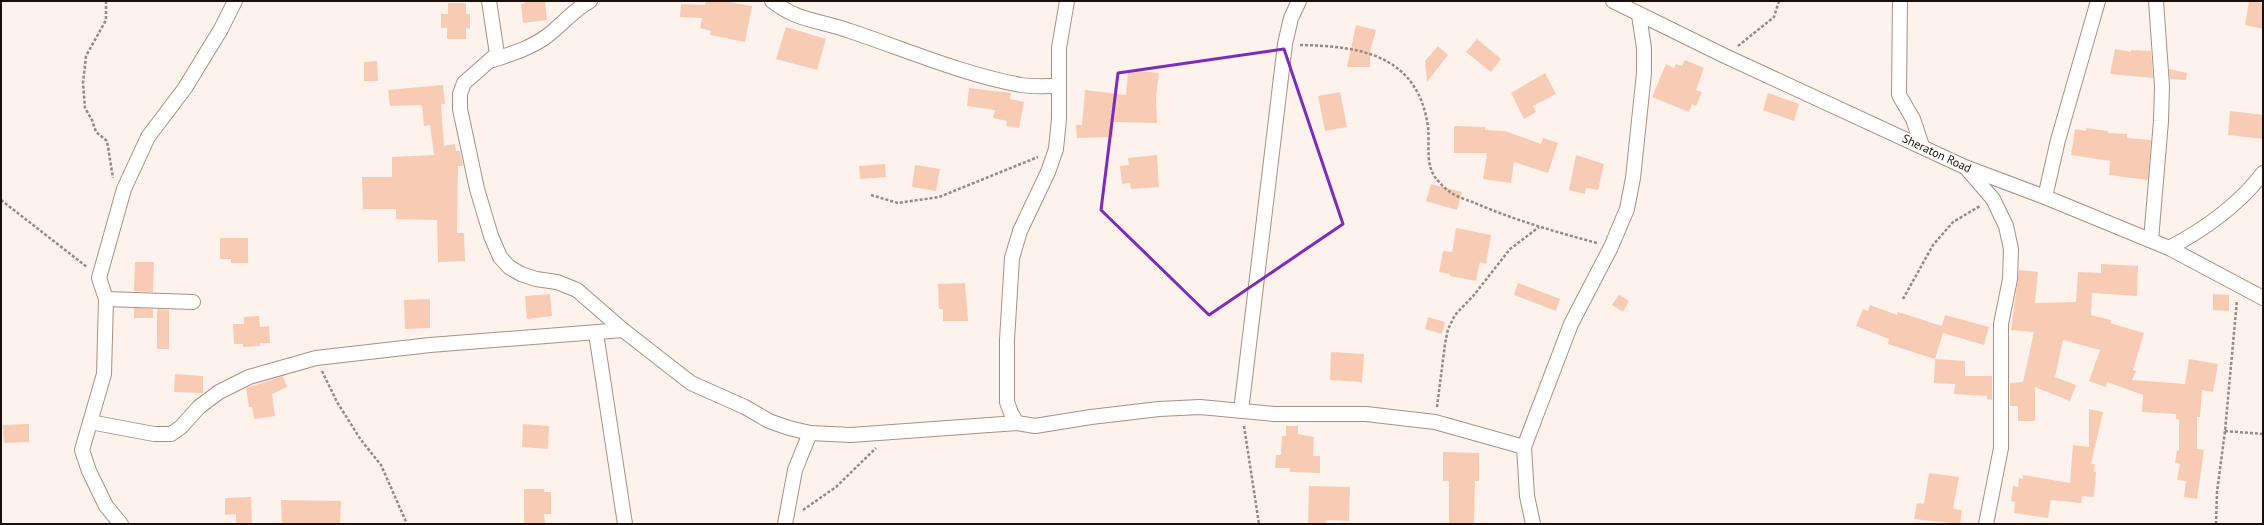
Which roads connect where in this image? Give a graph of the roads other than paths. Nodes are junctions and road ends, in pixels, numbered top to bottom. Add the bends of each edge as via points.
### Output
1 (235, 1) edge
2 (489, 1) edge
3 (590, 1) edge
4 (772, 1) edge
5 (1067, 1) edge
6 (1299, 1) edge
7 (1614, 1) edge
8 (1900, 1) edge
9 (2098, 1) edge
10 (2156, 1) edge
11 (1639, 15) junction
12 (493, 60) junction
13 (1058, 86) junction
14 (1922, 146) junction
15 (1965, 167) junction
16 (2263, 173) edge
17 (2045, 197) junction
18 (2151, 240) junction
19 (2169, 248) junction
20 (2263, 298) edge
21 (106, 299) junction
22 (193, 302) dead end
23 (623, 330) junction
24 (596, 333) junction
25 (1241, 411) junction
26 (90, 422) junction
27 (1018, 423) junction
28 (810, 433) junction
29 (1524, 447) junction
30 (786, 522) edge
31 (121, 524) edge
32 (625, 524) edge
33 (1533, 524) edge
34 (1986, 524) edge

1 - 21 street via 186,88 148,138 124,189 99,278
2 - 12 street via 497,48
3 - 12 street via 546,36 520,52
4 - 13 street via 787,13 805,20 849,30 909,53 978,74 1023,85
5 - 13 street via 1059,48
6 - 25 street via 1291,18 1286,44
7 - 11 street, Sheraton Road
8 - 14 street via 1899,95 1913,119
9 - 17 street via 2058,140
10 - 18 street via 2162,86
11 - 14 street, Sheraton Road
11 - 29 street via 1644,48 1644,73 1633,178 1627,209 1611,247 1571,324
12 - 23 street via 464,84 460,94 460,109 476,189 500,256 509,267 521,274 557,282 578,290
13 - 27 street via 1059,119 1056,149 1020,231 1012,258 1007,340 1007,402
14 - 15 street, Sheraton Road
15 - 17 street, Sheraton Road
15 - 34 street via 1993,199 2006,226 2011,249 2010,279 2001,324 2001,448
16 - 19 street via 2251,188 2208,226
17 - 18 street, Sheraton Road
18 - 19 street, Sheraton Road
19 - 20 street, Sheraton Road
21 - 22 street
21 - 26 street via 104,374
23 - 24 street
23 - 28 street via 691,383 745,407 769,421
24 - 26 street via 430,345 316,358 249,377 219,392 170,434 154,434
24 - 32 street
25 - 27 street via 1200,407 1158,409 1091,416 1035,426
25 - 29 street via 1274,414 1366,414 1435,422
26 - 31 street via 82,450 106,506
27 - 28 street via 851,435
28 - 30 street via 795,470
29 - 33 street via 1527,496

